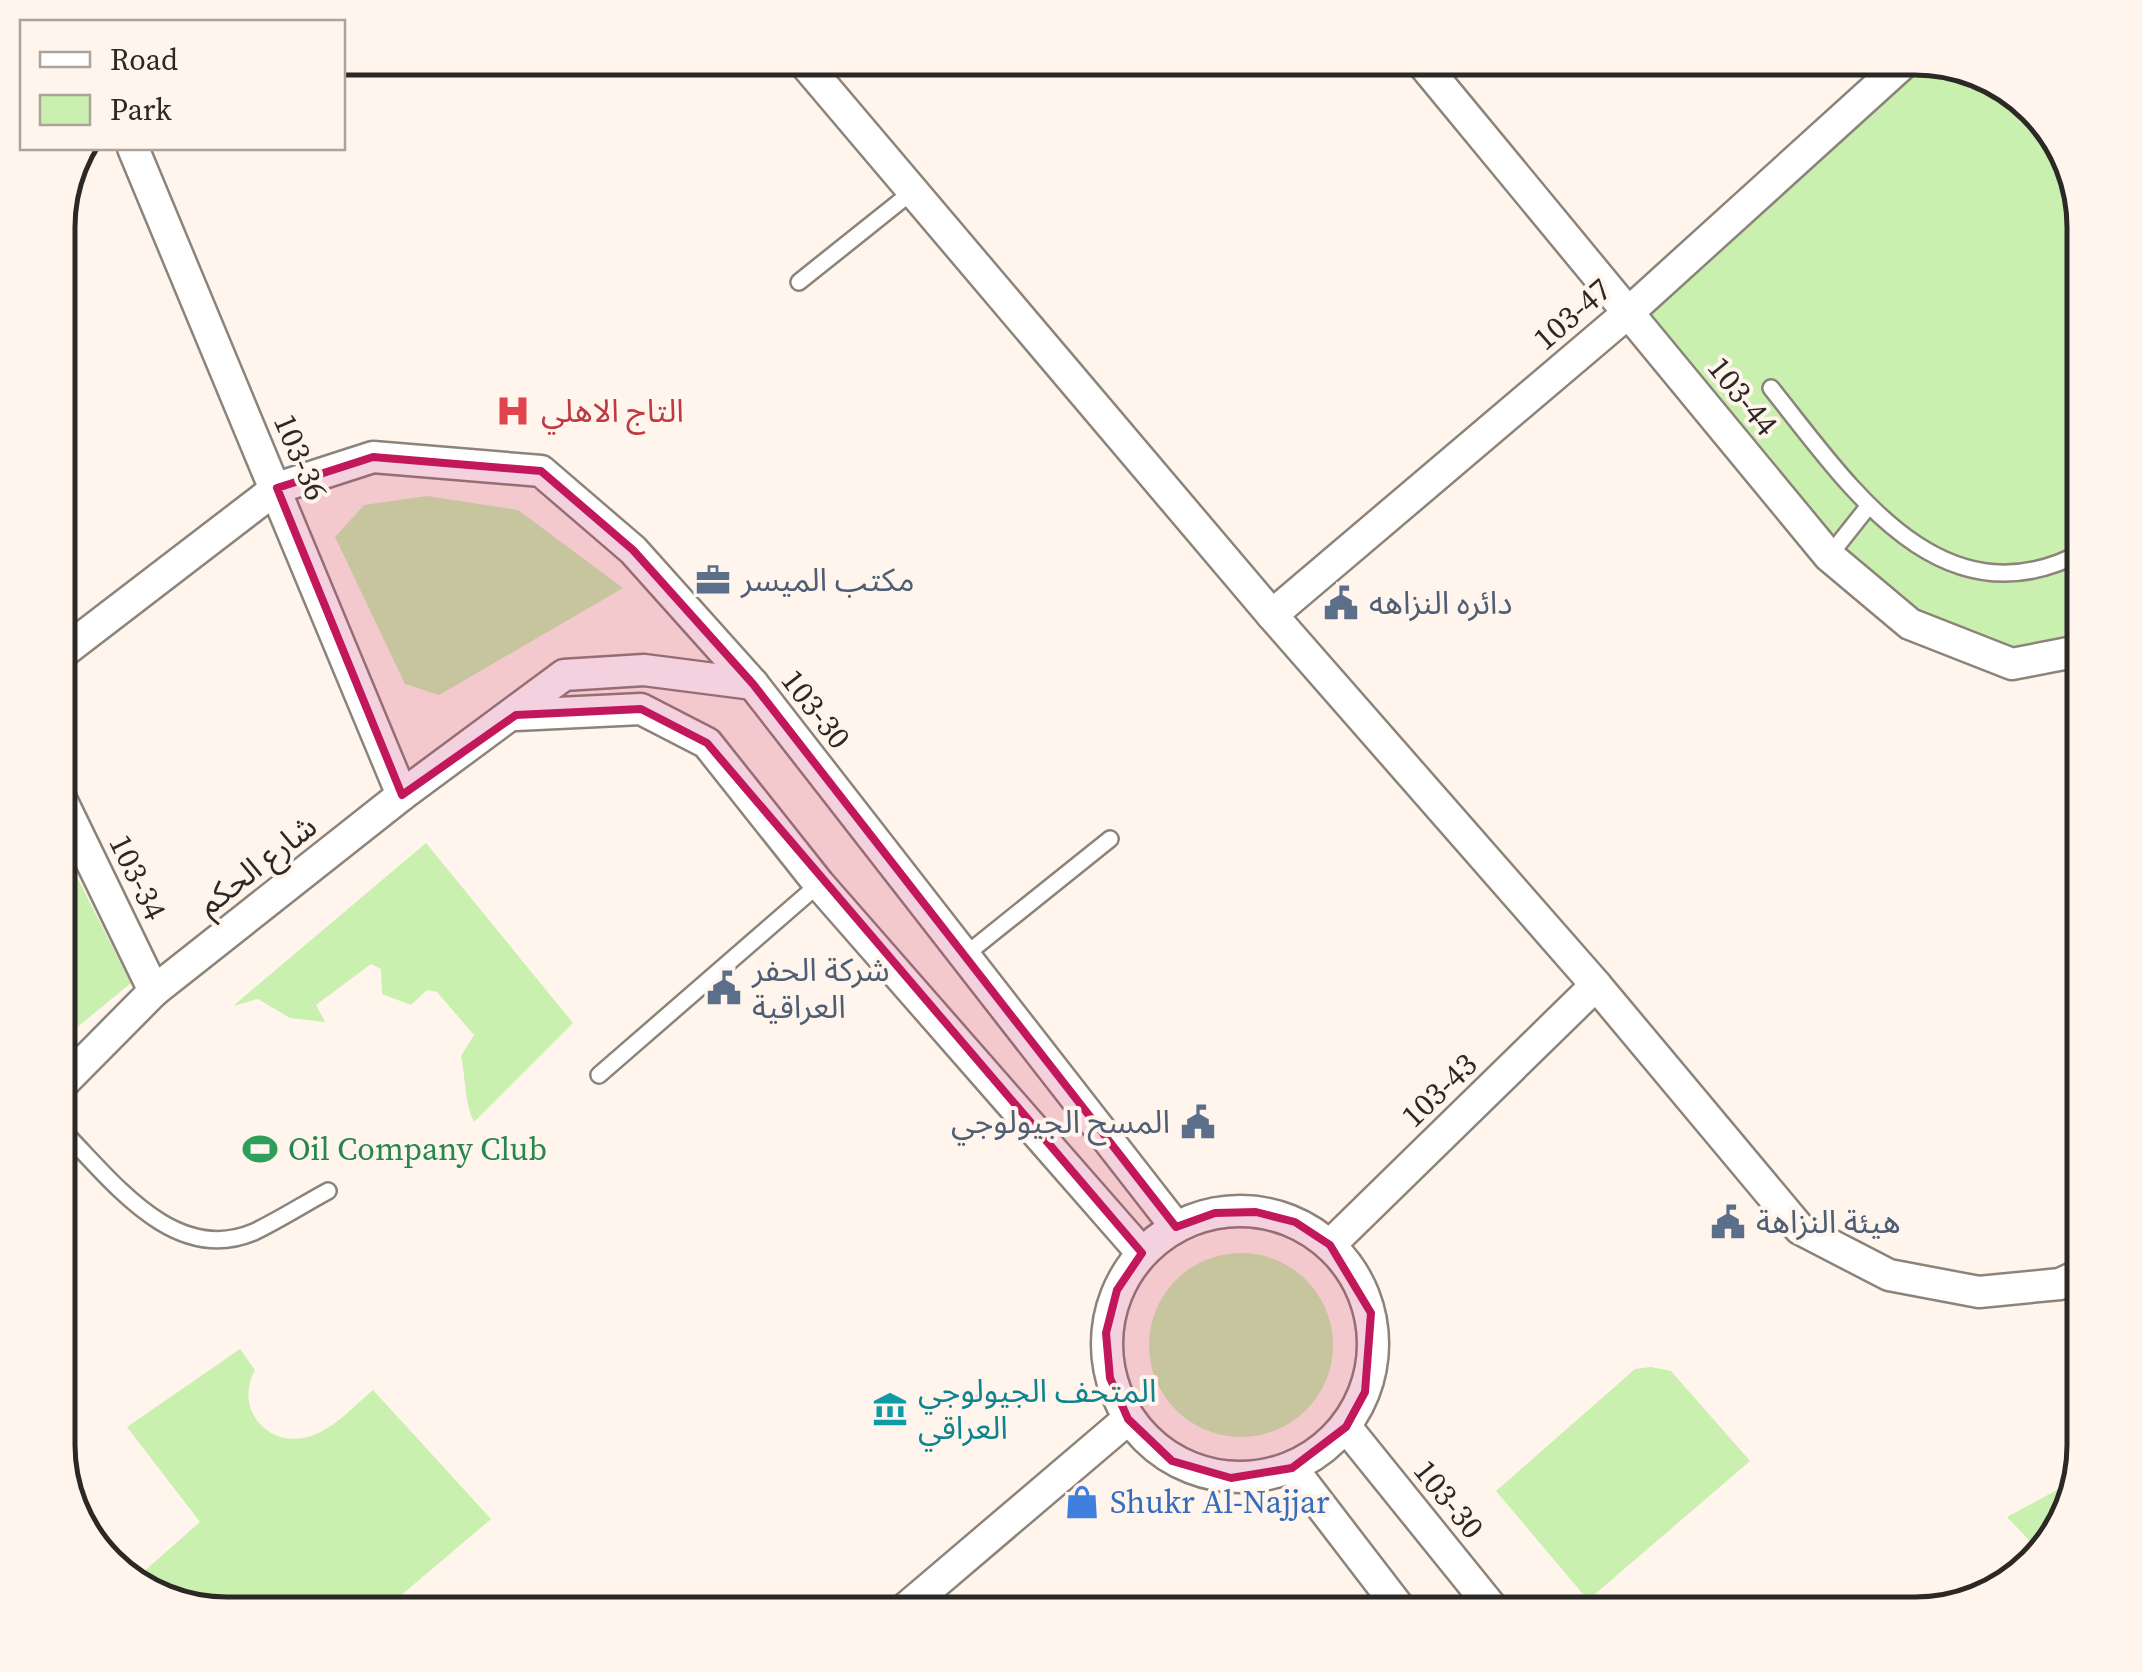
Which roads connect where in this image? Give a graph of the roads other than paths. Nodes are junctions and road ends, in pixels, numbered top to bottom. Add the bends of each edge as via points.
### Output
1 (814, 75) edge
2 (1432, 75) edge
3 (1890, 75) edge
4 (134, 150) edge
5 (913, 191) junction
6 (799, 282) dead end
7 (1629, 312) junction
8 (1771, 388) dead end
9 (276, 488) junction
10 (1866, 508) junction
11 (1829, 556) junction
12 (2067, 558) edge
13 (1272, 615) junction
14 (75, 643) edge
15 (2067, 653) edge
16 (753, 684) junction
17 (516, 715) junction
18 (402, 794) junction
19 (75, 828) edge
20 (1110, 839) dead end
21 (819, 884) junction
22 (964, 956) junction
23 (1596, 985) junction
24 (154, 991) junction
25 (75, 1071) edge
26 (600, 1075) dead end
27 (75, 1143) edge
28 (328, 1190) dead end
29 (1176, 1227) junction
30 (1330, 1245) junction
31 (1142, 1253) junction
32 (2067, 1280) edge
33 (1128, 1419) junction
34 (1346, 1427) junction
35 (1292, 1468) junction
36 (919, 1597) edge
37 (1391, 1597) edge
38 (1483, 1597) edge

1 - 5 street
2 - 7 street, 103-44
3 - 7 street, 103-47
4 - 9 street, 103-36
5 - 6 lane
5 - 13 street
7 - 11 street, 103-44
7 - 13 street, 103-47
8 - 10 lane
9 - 14 street, 103-30
9 - 16 street, 103-30 via 373,457 542,471 633,550
9 - 18 street, 103-36
10 - 11 lane
10 - 12 lane via 1944,560 2000,575
11 - 15 street, 103-44 via 1910,624 2012,664
13 - 23 street
16 - 17 street, شارع الحكم via 644,670 564,676
16 - 22 street, 103-30
17 - 18 street, شارع الحكم
17 - 21 street via 642,709 707,743
18 - 24 street, شارع الحكم
19 - 24 street, 103-34
20 - 22 lane
21 - 26 lane
21 - 31 street
22 - 29 street, 103-30
23 - 30 street, 103-43
23 - 32 street via 1800,1229 1890,1276 1979,1292
24 - 25 street, شارع الحكم
27 - 28 lane via 152,1219 192,1240 250,1234
29 - 30 street via 1215,1213 1256,1212 1295,1222
29 - 31 street
30 - 34 street via 1355,1276 1371,1313 1366,1392
31 - 33 street via 1117,1290 1106,1333 1110,1378
33 - 35 street via 1172,1460 1202,1470 1232,1478
33 - 36 street
34 - 35 street
34 - 38 street, 103-30
35 - 37 street

